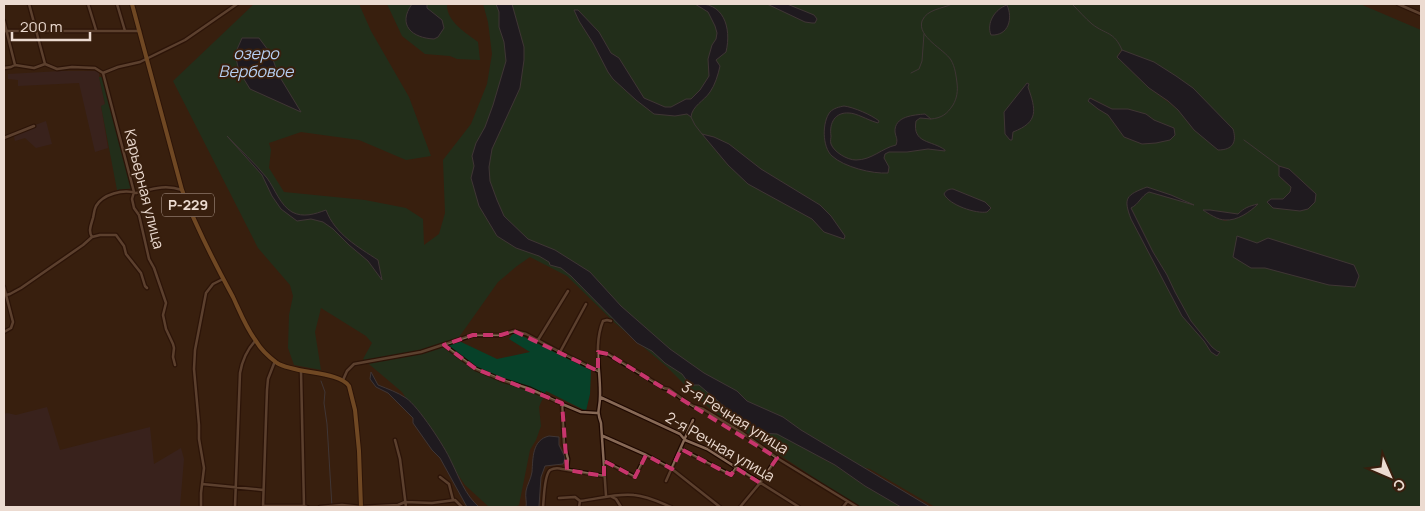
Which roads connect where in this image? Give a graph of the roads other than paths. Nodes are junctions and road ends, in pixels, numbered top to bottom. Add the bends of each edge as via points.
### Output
1 (29, 4) edge
2 (88, 4) edge
3 (117, 4) edge
4 (132, 4) edge
5 (237, 4) edge
6 (1398, 4) edge
7 (1421, 14) edge
8 (4, 20) edge
9 (96, 30) junction
10 (5, 31) edge
11 (37, 31) junction
12 (125, 31) junction
13 (140, 31) junction
14 (147, 58) junction
15 (46, 64) junction
16 (15, 65) junction
17 (4, 68) edge
18 (103, 73) junction
19 (34, 126) dead end
20 (4, 138) edge
21 (182, 190) junction
22 (134, 192) junction
23 (92, 237) junction
24 (223, 279) junction
25 (4, 288) edge
26 (147, 288) dead end
27 (568, 291) dead end
28 (6, 294) junction
29 (586, 304) dead end
30 (611, 321) dead end
31 (4, 332) edge
32 (538, 340) junction
33 (255, 341) junction
34 (444, 345) junction
35 (560, 352) junction
36 (598, 352) junction
37 (275, 361) junction
38 (175, 365) dead end
39 (301, 371) junction
40 (598, 371) junction
41 (343, 380) junction
42 (600, 397) junction
43 (562, 404) junction
44 (597, 413) junction
45 (694, 420) dead end
46 (602, 436) junction
47 (395, 440) dead end
48 (685, 440) junction
49 (681, 449) junction
50 (646, 455) junction
51 (776, 458) junction
52 (604, 461) junction
53 (736, 468) junction
54 (672, 469) junction
55 (567, 470) junction
56 (604, 476) junction
57 (440, 477) dead end
58 (666, 481) dead end
59 (760, 483) junction
60 (202, 484) junction
61 (236, 488) junction
62 (263, 490) junction
63 (606, 496) junction
64 (611, 497) junction
65 (559, 498) dead end
66 (453, 500) junction
67 (580, 501) junction
68 (405, 502) junction
69 (658, 502) junction
70 (847, 502) junction
71 (432, 503) junction
72 (461, 506) edge
73 (201, 507) edge
74 (235, 507) edge
75 (263, 507) edge
76 (305, 507) edge
77 (320, 507) edge
78 (361, 507) edge
79 (406, 507) edge
80 (432, 507) edge
81 (543, 507) edge
82 (579, 507) edge
83 (621, 507) edge
84 (657, 507) edge
85 (671, 507) edge
86 (720, 507) edge
87 (740, 507) edge
88 (799, 507) edge
89 (843, 507) edge
90 (857, 507) edge

1 - 11 street
2 - 9 street
3 - 12 street
4 - 13 main road, Р-229
5 - 14 street via 185,40
6 - 7 street
8 - 10 street
9 - 11 street
9 - 12 street
10 - 11 street
10 - 16 street
11 - 15 street
12 - 13 street
13 - 14 main road, Р-229
14 - 18 street
14 - 21 main road, Р-229
15 - 16 street via 34,68
15 - 18 street via 57,69 95,68
16 - 17 street
18 - 22 street, Карьерная улица
19 - 20 street
21 - 22 street via 170,186
21 - 24 main road, Р-229
22 - 23 street via 110,195 97,205 90,227
22 - 38 street, Карьерная улица via 134,208 139,215 149,259 166,303 163,315 174,348
23 - 26 street via 116,235
23 - 28 street via 21,288
24 - 33 main road, Р-229
24 - 60 street via 206,293 195,350 199,439 204,468
25 - 28 street
27 - 32 street
28 - 31 street via 13,326
29 - 35 street
30 - 36 street via 603,321
32 - 34 street via 514,331 501,335 473,335
32 - 35 street
33 - 37 main road, Р-229
33 - 61 street via 241,365 239,378
34 - 41 street via 354,364 346,371
34 - 43 street via 476,369
35 - 40 street
36 - 40 street
36 - 51 street, 3-я Речная улица via 608,354 669,389 685,402 704,409
37 - 39 main road, Р-229
37 - 62 street via 267,385
39 - 41 main road, Р-229
39 - 76 street
40 - 42 street
41 - 78 main road via 349,386 355,410
42 - 44 street
42 - 48 street, 2-я Речная улица via 680,434
43 - 44 street via 580,412
43 - 55 street
44 - 46 street
45 - 48 street
46 - 50 street
46 - 52 street
47 - 68 street
48 - 49 street
48 - 53 street, 2-я Речная улица
49 - 53 street via 731,475
49 - 54 street
50 - 52 street via 635,477
50 - 54 street
51 - 59 street
51 - 70 street, 3-я Речная улица
52 - 56 street
53 - 59 street, 2-я Речная улица
54 - 58 street
54 - 86 street
55 - 56 street
55 - 81 street via 556,468 548,472
56 - 63 street
57 - 66 street via 449,484
59 - 87 street
59 - 88 street, 2-я Речная улица
60 - 61 street
60 - 73 street
61 - 62 street
61 - 74 street
62 - 75 street
63 - 64 street
63 - 67 street
64 - 69 street via 633,495
64 - 83 street
65 - 67 street
66 - 71 street
66 - 72 street
67 - 82 street
68 - 71 street
68 - 78 street
68 - 79 street
69 - 84 street
69 - 85 street
70 - 89 street
70 - 90 street, 3-я Речная улица
71 - 80 street
75 - 76 street
77 - 78 street

